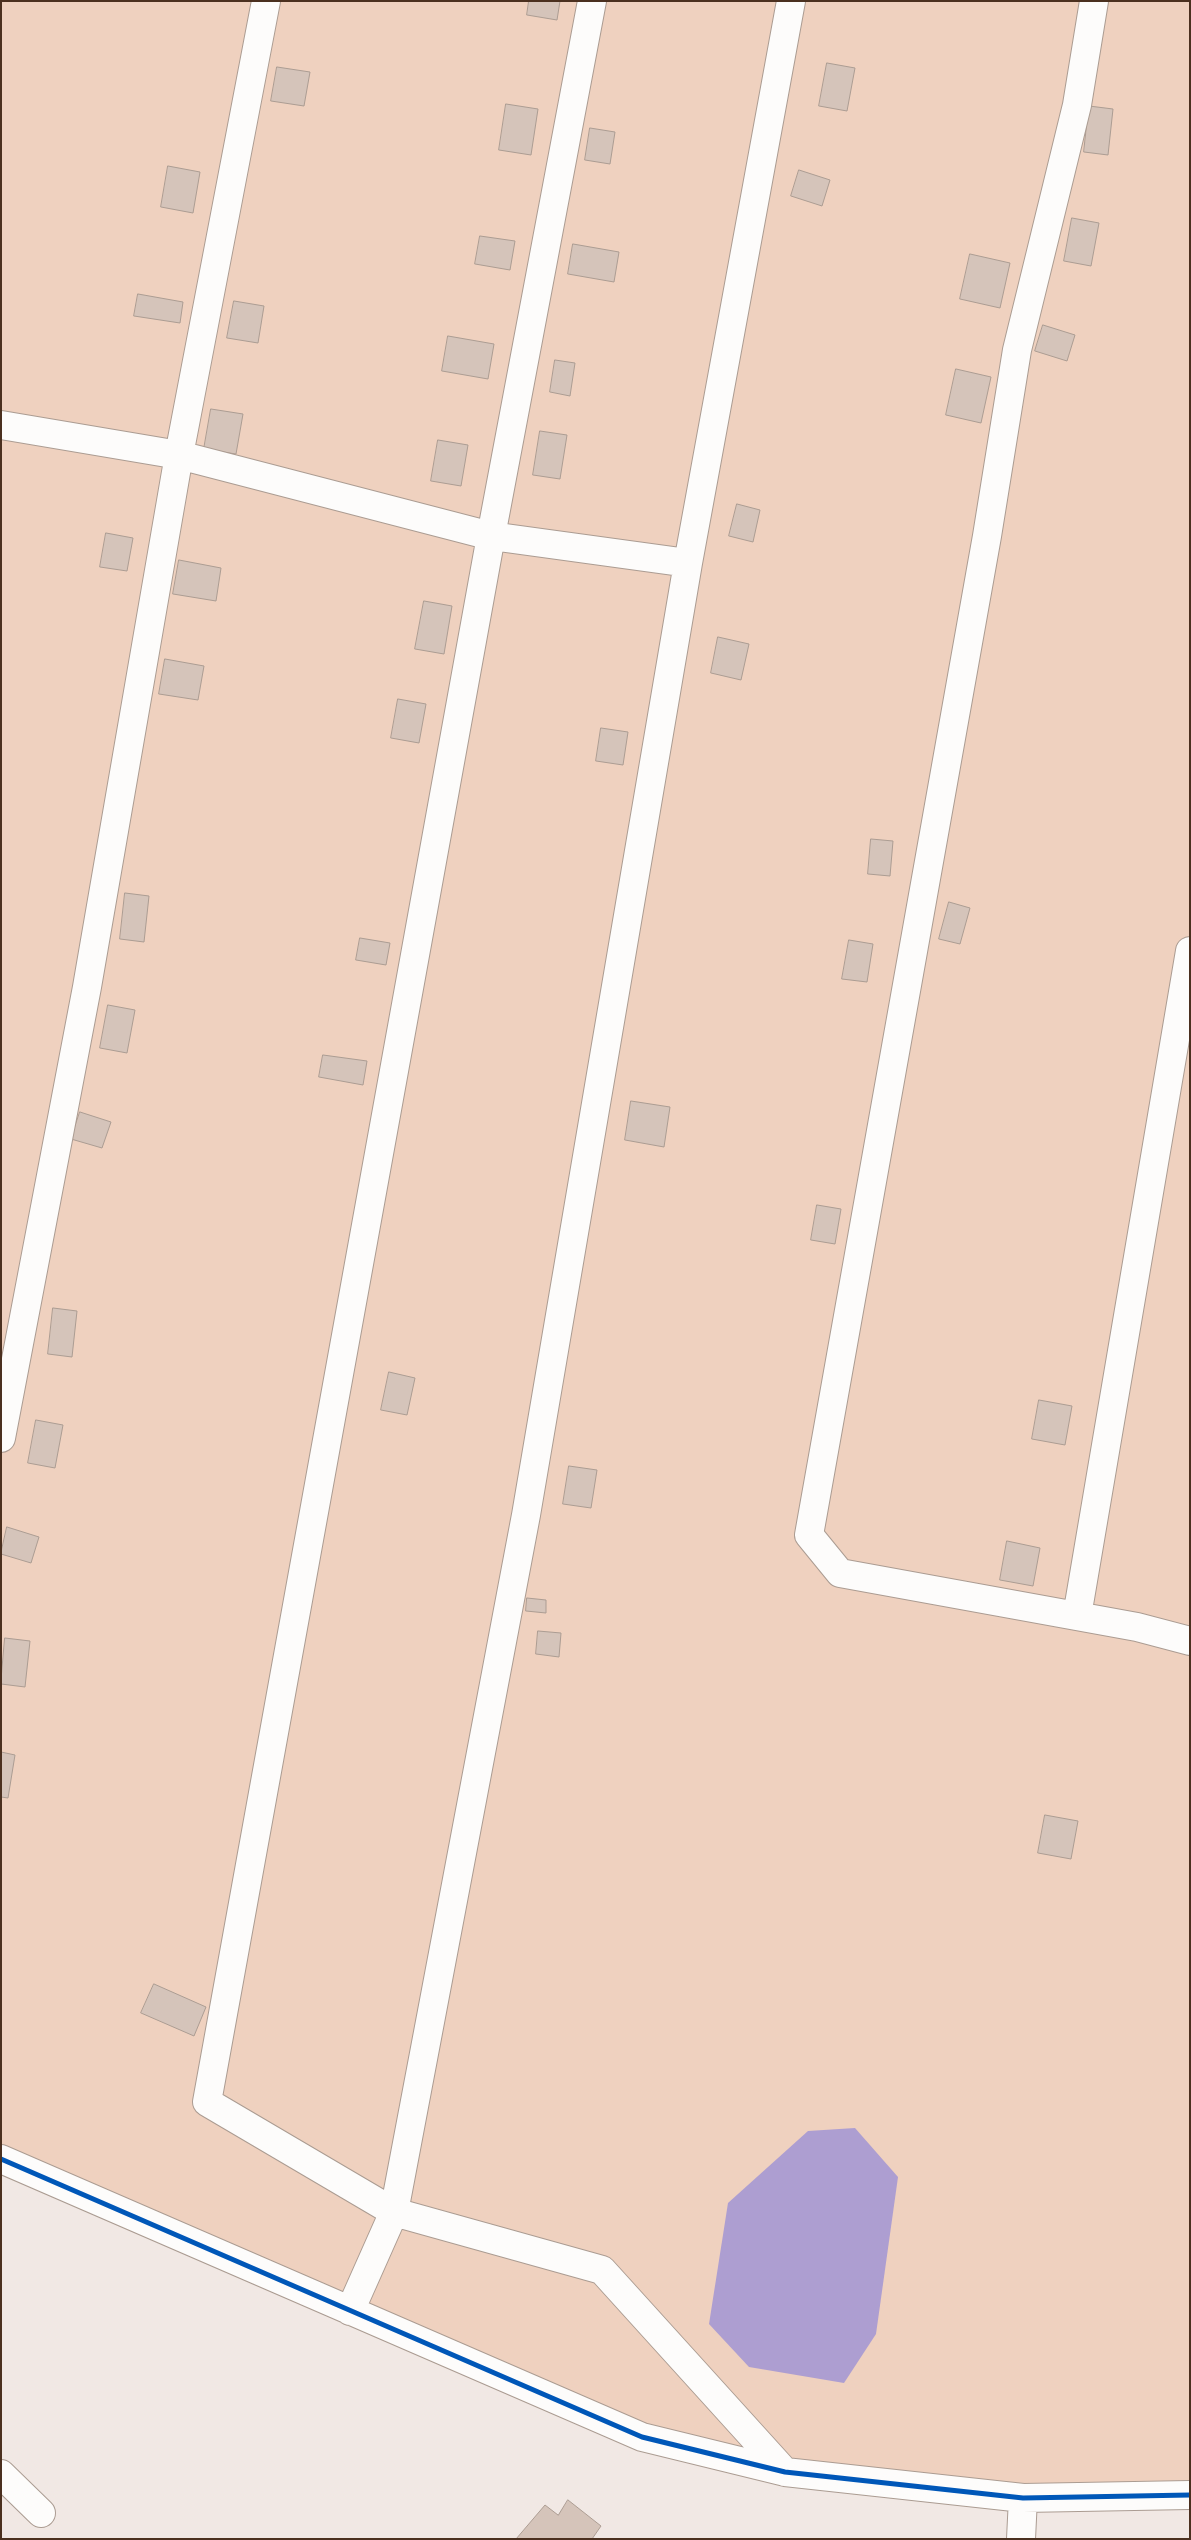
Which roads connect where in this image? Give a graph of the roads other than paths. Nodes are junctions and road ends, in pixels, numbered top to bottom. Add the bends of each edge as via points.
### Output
1 (266, 1) edge
2 (592, 1) edge
3 (791, 1) edge
4 (1094, 1) edge
5 (1, 425) edge
6 (179, 455) junction
7 (491, 536) junction
8 (688, 563) junction
9 (1190, 950) edge
10 (1, 1438) edge
11 (1077, 1616) junction
12 (1190, 1641) edge
13 (1, 2159) edge
14 (394, 2212) junction
15 (350, 2310) junction
16 (785, 2472) junction
17 (1, 2474) edge
18 (1190, 2495) edge
19 (1023, 2498) junction
20 (41, 2514) dead end
21 (1021, 2539) edge

1 - 6 street
2 - 7 street
3 - 8 street
4 - 11 street via 1077,106 1017,350 809,1535 840,1573
5 - 6 street
6 - 7 street
6 - 10 street via 87,987
7 - 8 street
7 - 14 street via 207,2102
8 - 14 street via 526,1515
9 - 11 street
11 - 12 street
13 - 15 street
14 - 15 street
14 - 16 street via 602,2270
15 - 16 street via 642,2437
16 - 19 street
17 - 20 street
18 - 19 street
19 - 21 street

